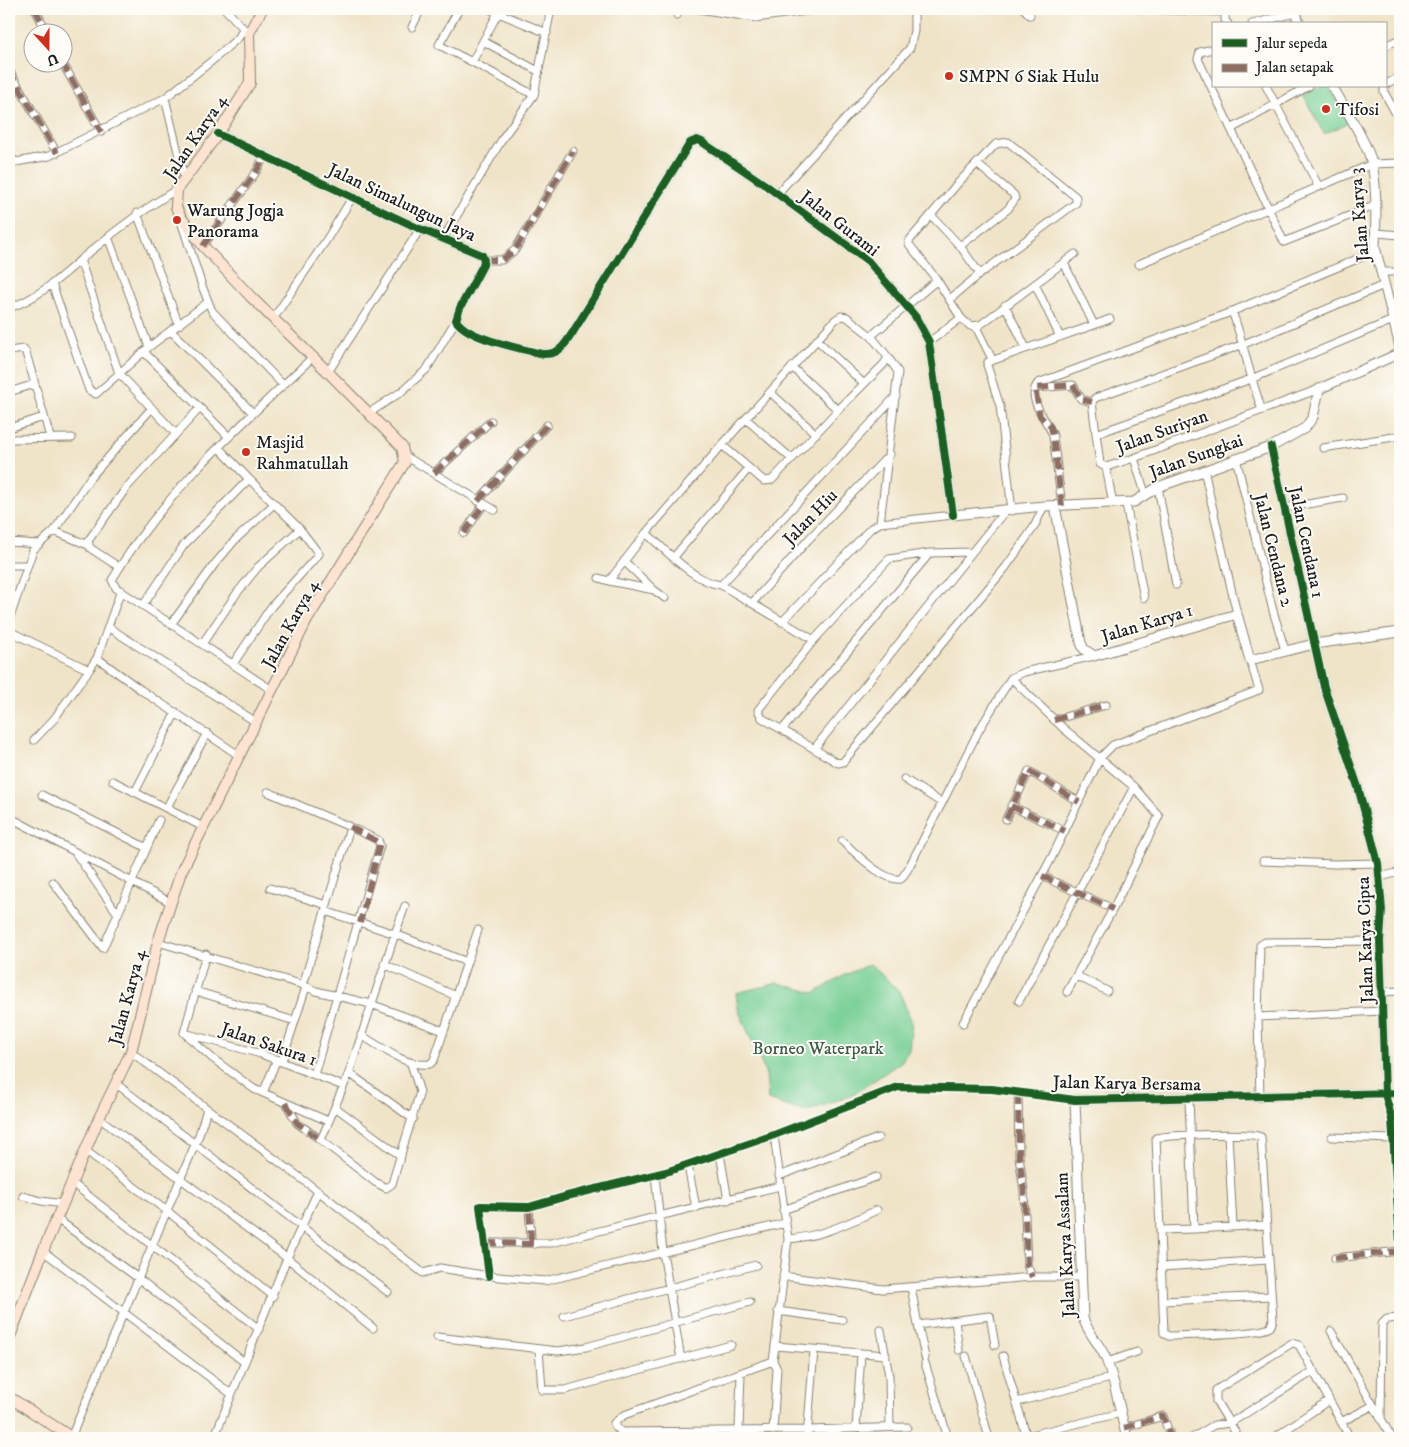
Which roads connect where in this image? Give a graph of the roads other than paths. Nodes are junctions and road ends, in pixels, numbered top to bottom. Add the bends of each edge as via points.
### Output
1 (35, 9) edge
2 (225, 9) edge
3 (262, 9) edge
4 (421, 9) edge
5 (459, 9) edge
6 (489, 9) edge
7 (551, 9) edge
8 (704, 9) edge
9 (820, 9) edge
10 (914, 9) edge
11 (1024, 9) edge
12 (1138, 9) edge
13 (1224, 10) edge
14 (1295, 11) edge
15 (498, 12) junction
16 (766, 13) edge
17 (1030, 15) dead end
18 (42, 22) edge
19 (1259, 22) edge
20 (412, 27) dead end
21 (246, 31) junction
22 (547, 34) junction
23 (1400, 39) edge
24 (483, 42) junction
25 (1386, 46) edge
26 (1212, 49) edge
27 (472, 62) junction
28 (9, 70) edge
29 (68, 72) edge
30 (538, 72) junction
31 (1400, 76) edge
32 (1386, 85) edge
33 (1267, 88) edge
34 (1307, 88) edge
35 (1333, 88) edge
36 (1385, 88) edge
37 (534, 95) junction
38 (165, 98) junction
39 (1276, 106) junction
40 (1400, 121) edge
41 (1231, 129) junction
42 (101, 132) junction
43 (218, 134) junction
44 (573, 151) dead end
45 (56, 153) junction
46 (265, 155) junction
47 (9, 157) edge
48 (1400, 163) edge
49 (977, 164) junction
50 (1372, 164) junction
51 (184, 177) junction
52 (1319, 187) junction
53 (177, 189) junction
54 (777, 194) junction
55 (353, 196) junction
56 (1376, 205) junction
57 (1267, 209) junction
58 (137, 213) junction
59 (931, 215) junction
60 (180, 216) junction
61 (420, 229) junction
62 (1377, 233) junction
63 (1400, 235) edge
64 (108, 237) junction
65 (443, 239) junction
66 (203, 246) junction
67 (960, 246) junction
68 (1376, 251) junction
69 (1075, 254) dead end
70 (80, 260) junction
71 (484, 260) junction
72 (1064, 263) junction
73 (1139, 264) dead end
74 (1380, 272) junction
75 (1400, 272) edge
76 (980, 274) junction
77 (936, 280) junction
78 (52, 284) junction
79 (1035, 284) junction
80 (1384, 285) junction
81 (950, 299) junction
82 (208, 302) junction
83 (906, 305) junction
84 (1005, 305) junction
85 (1389, 305) junction
86 (1400, 306) edge
87 (9, 308) edge
88 (1232, 311) junction
89 (961, 318) junction
90 (273, 319) junction
91 (1110, 319) dead end
92 (456, 320) junction
93 (1393, 320) junction
94 (179, 325) junction
95 (1094, 325) junction
96 (976, 327) junction
97 (171, 331) junction
98 (871, 336) junction
99 (1060, 337) junction
100 (817, 340) junction
101 (928, 342) junction
102 (1244, 344) junction
103 (1400, 347) edge
104 (1026, 348) junction
105 (147, 350) junction
106 (9, 351) edge
107 (1400, 353) edge
108 (313, 357) junction
109 (888, 357) junction
110 (992, 359) junction
111 (792, 367) junction
112 (328, 372) junction
113 (119, 373) junction
114 (1251, 379) junction
115 (863, 383) junction
116 (35, 384) junction
117 (283, 385) junction
118 (1035, 388) junction
119 (1320, 389) junction
120 (9, 392) edge
121 (770, 392) junction
122 (896, 396) junction
123 (1092, 402) junction
124 (200, 408) junction
125 (151, 409) junction
126 (838, 410) junction
127 (1262, 410) junction
128 (253, 413) junction
129 (369, 414) junction
130 (44, 417) junction
131 (746, 418) junction
132 (491, 421) dead end
133 (547, 425) dead end
134 (9, 428) edge
135 (176, 434) junction
136 (816, 434) junction
137 (1096, 434) junction
138 (1400, 436) edge
139 (50, 437) junction
140 (228, 437) junction
141 (72, 438) dead end
142 (9, 439) edge
143 (722, 445) junction
144 (1271, 447) junction
145 (219, 448) junction
146 (1323, 448) dead end
147 (890, 454) junction
148 (406, 456) junction
149 (1134, 458) junction
150 (1236, 458) junction
151 (792, 459) junction
152 (1106, 467) junction
153 (749, 468) junction
154 (1204, 470) junction
155 (434, 472) junction
156 (249, 479) junction
157 (1158, 487) junction
158 (1145, 493) junction
159 (1343, 498) dead end
160 (481, 503) junction
161 (274, 504) junction
162 (1113, 504) junction
163 (1126, 504) junction
164 (1044, 506) junction
165 (1058, 506) junction
166 (1284, 508) junction
167 (495, 510) dead end
168 (1009, 511) junction
169 (953, 515) junction
170 (880, 523) junction
171 (300, 529) junction
172 (54, 531) junction
173 (646, 533) junction
174 (464, 534) dead end
175 (9, 542) edge
176 (38, 544) junction
177 (88, 545) junction
178 (972, 552) junction
179 (930, 553) junction
180 (674, 557) junction
181 (624, 561) junction
182 (9, 565) edge
183 (26, 565) junction
184 (119, 567) junction
185 (600, 578) dead end
186 (609, 581) junction
187 (721, 585) junction
188 (1176, 585) dead end
189 (121, 590) junction
190 (654, 590) junction
191 (665, 598) dead end
192 (1144, 598) dead end
193 (753, 602) junction
194 (144, 604) junction
195 (1238, 614) junction
196 (9, 620) edge
197 (782, 622) junction
198 (172, 624) junction
199 (108, 627) junction
200 (9, 630) edge
201 (1400, 632) edge
202 (814, 640) junction
203 (202, 644) junction
204 (1314, 644) junction
205 (1285, 650) junction
206 (1094, 656) junction
207 (97, 658) junction
208 (1250, 660) junction
209 (232, 664) junction
210 (89, 670) junction
211 (1011, 678) junction
212 (272, 690) junction
213 (1106, 705) dead end
214 (176, 712) junction
215 (1054, 720) junction
216 (256, 722) junction
217 (782, 730) junction
218 (207, 733) junction
219 (34, 740) dead end
220 (814, 749) junction
221 (240, 756) junction
222 (1100, 758) junction
223 (904, 779) dead end
224 (113, 781) dead end
225 (1134, 787) junction
226 (135, 792) junction
227 (268, 792) dead end
228 (42, 795) dead end
229 (1079, 802) junction
230 (942, 803) junction
231 (1011, 806) junction
232 (167, 807) junction
233 (9, 817) edge
234 (1006, 819) dead end
235 (158, 820) dead end
236 (203, 827) junction
237 (350, 827) junction
238 (1065, 831) junction
239 (842, 841) dead end
240 (147, 848) junction
241 (74, 852) junction
242 (1262, 860) dead end
243 (1378, 863) junction
244 (1400, 872) edge
245 (1042, 876) junction
246 (1380, 876) junction
247 (53, 882) dead end
248 (132, 882) junction
249 (270, 888) dead end
250 (1077, 893) junction
251 (170, 902) junction
252 (405, 906) dead end
253 (326, 908) junction
254 (1113, 909) junction
255 (118, 914) junction
256 (360, 923) junction
257 (478, 930) dead end
258 (395, 934) junction
259 (1380, 941) junction
260 (158, 942) junction
261 (206, 954) junction
262 (467, 962) junction
263 (384, 964) junction
264 (1077, 976) junction
265 (305, 986) junction
266 (195, 990) junction
267 (1107, 991) dead end
268 (1400, 991) edge
269 (1067, 992) dead end
270 (1382, 992) junction
271 (337, 996) junction
272 (456, 996) junction
273 (1019, 1001) dead end
274 (371, 1004) junction
275 (1382, 1011) junction
276 (1258, 1017) junction
277 (295, 1021) junction
278 (964, 1024) dead end
279 (445, 1028) junction
280 (184, 1033) junction
281 (361, 1035) junction
282 (131, 1052) junction
283 (279, 1060) junction
284 (411, 1064) junction
285 (349, 1073) junction
286 (314, 1075) junction
287 (115, 1083) junction
288 (343, 1086) junction
289 (263, 1093) junction
290 (1400, 1093) edge
291 (1018, 1094) junction
292 (1385, 1094) junction
293 (1260, 1098) junction
294 (1189, 1099) junction
295 (1075, 1100) junction
296 (286, 1103) junction
297 (335, 1107) junction
298 (207, 1109) junction
299 (99, 1118) junction
300 (413, 1119) junction
301 (328, 1121) junction
302 (774, 1135) junction
303 (1228, 1135) junction
304 (1190, 1136) junction
305 (1332, 1137) dead end
306 (878, 1138) dead end
307 (1392, 1139) junction
308 (321, 1140) junction
309 (195, 1143) junction
310 (86, 1151) junction
311 (720, 1154) junction
312 (401, 1156) junction
313 (688, 1166) junction
314 (654, 1175) junction
315 (779, 1176) junction
316 (181, 1177) junction
317 (876, 1177) dead end
318 (72, 1183) junction
319 (780, 1186) junction
320 (318, 1191) junction
321 (23, 1196) dead end
322 (728, 1200) junction
323 (63, 1204) junction
324 (529, 1207) junction
325 (696, 1208) junction
326 (784, 1210) junction
327 (877, 1210) dead end
328 (166, 1211) junction
329 (659, 1217) junction
330 (57, 1220) junction
331 (785, 1223) junction
332 (1267, 1225) junction
333 (1233, 1226) junction
334 (1194, 1228) junction
335 (302, 1229) junction
336 (1160, 1230) junction
337 (788, 1238) junction
338 (485, 1243) junction
339 (152, 1244) junction
340 (534, 1244) junction
341 (1400, 1244) edge
342 (43, 1251) junction
343 (1400, 1251) edge
344 (663, 1252) junction
345 (287, 1258) junction
346 (1335, 1258) dead end
347 (1268, 1260) junction
348 (756, 1265) dead end
349 (1162, 1266) junction
350 (489, 1276) junction
351 (783, 1276) junction
352 (1032, 1277) junction
353 (138, 1278) junction
354 (1080, 1278) junction
355 (911, 1287) junction
356 (669, 1288) junction
357 (388, 1292) dead end
358 (273, 1296) junction
359 (1271, 1296) junction
360 (1163, 1301) junction
361 (750, 1302) dead end
362 (778, 1311) junction
363 (124, 1312) junction
364 (564, 1316) dead end
365 (1400, 1318) edge
366 (842, 1320) dead end
367 (955, 1320) junction
368 (676, 1324) junction
369 (918, 1325) junction
370 (373, 1328) dead end
371 (259, 1329) junction
372 (880, 1330) dead end
373 (1331, 1331) dead end
374 (437, 1337) dead end
375 (9, 1339) edge
376 (730, 1345) dead end
377 (995, 1345) dead end
378 (775, 1346) junction
379 (539, 1349) junction
380 (814, 1350) junction
381 (960, 1350) dead end
382 (1137, 1352) dead end
383 (861, 1354) junction
384 (886, 1355) junction
385 (966, 1356) dead end
386 (1003, 1356) dead end
387 (681, 1359) junction
388 (773, 1361) junction
389 (244, 1362) junction
390 (1107, 1362) junction
391 (1314, 1371) junction
392 (741, 1374) junction
393 (1111, 1378) junction
394 (230, 1393) junction
395 (9, 1397) edge
396 (1330, 1400) junction
397 (1017, 1402) junction
398 (1372, 1406) junction
399 (1121, 1413) junction
400 (1381, 1420) junction
401 (1341, 1422) junction
402 (1230, 1423) junction
403 (890, 1427) junction
404 (907, 1427) dead end
405 (856, 1428) junction
406 (1124, 1428) junction
407 (739, 1429) junction
408 (773, 1431) junction
409 (808, 1434) edge
410 (1349, 1436) edge
411 (1027, 1437) edge
412 (71, 1438) edge
413 (214, 1438) edge
414 (948, 1438) edge
415 (989, 1438) edge
416 (1127, 1438) edge
417 (1171, 1438) edge
418 (1192, 1438) edge
419 (1239, 1438) edge
420 (1274, 1438) edge
421 (1340, 1438) edge
422 (1392, 1438) edge

1 - 18 street
2 - 21 street
3 - 21 main road, Jalan Karya 4
4 - 20 street
5 - 27 street via 439,45
6 - 15 street
7 - 22 street
8 - 16 street via 756,18
9 - 16 street
10 - 54 street via 910,48
11 - 17 street
12 - 13 street
14 - 19 street
15 - 22 street
15 - 24 street
21 - 38 street
21 - 43 main road, Jalan Karya 4 via 250,83
22 - 30 street
23 - 25 street
24 - 27 street
24 - 30 street
26 - 41 street via 1200,52 1198,59
27 - 37 street
28 - 45 street
29 - 42 street
30 - 37 street
31 - 32 street
33 - 39 street
34 - 39 street
35 - 50 street, Jalan Karya 3 via 1360,135
36 - 40 street
37 - 65 street via 504,136
38 - 42 street
38 - 51 street
39 - 41 street
39 - 52 street
41 - 57 street
42 - 45 street
43 - 46 street, Jalan Simalungun Jaya
43 - 51 main road, Jalan Karya 4
44 - 71 street via 515,250 502,260
45 - 47 street via 28,162 16,162
46 - 55 street, Jalan Simalungun Jaya
46 - 66 street
48 - 50 street
49 - 59 street
49 - 67 street via 1015,199 1008,209
49 - 76 street via 996,144 1008,142 1078,200
50 - 52 street
50 - 56 street, Jalan Karya 3
51 - 53 main road, Jalan Karya 4
52 - 57 street
53 - 58 street
53 - 60 main road, Jalan Karya 4 via 175,202
54 - 83 street, Jalan Gurami via 868,261
54 - 92 street, Jalan Gurami via 697,140 690,143 558,353 542,354 478,335 461,327
55 - 61 street, Jalan Simalungun Jaya
55 - 90 street
56 - 57 street via 1287,243 1281,240
56 - 62 street, Jalan Karya 3
57 - 73 street
58 - 64 street
58 - 94 street
59 - 67 street
59 - 77 street via 912,235 909,244
60 - 66 main road, Jalan Karya 4
60 - 82 street
61 - 65 street, Jalan Simalungun Jaya
61 - 112 street
62 - 63 street
62 - 68 street, Jalan Karya 3
64 - 70 street
64 - 105 street
65 - 71 street, Jalan Simalungun Jaya via 482,255
66 - 90 main road, Jalan Karya 4
67 - 76 street
68 - 74 street, Jalan Karya 3
68 - 88 street
69 - 72 street
70 - 78 street
70 - 113 street
71 - 92 street, Jalan Simalungun Jaya
72 - 79 street
72 - 95 street
74 - 75 street
74 - 80 street, Jalan Karya 3
76 - 81 street
77 - 81 street
77 - 83 street
78 - 87 street via 26,303
78 - 113 street via 89,390 96,394
79 - 84 street
79 - 99 street
80 - 85 street, Jalan Karya 3
80 - 102 street
81 - 89 street
82 - 94 street
82 - 117 street via 218,318
83 - 98 street
83 - 101 street, Jalan Gurami via 926,333
84 - 96 street
84 - 104 street
85 - 86 street
85 - 93 street, Jalan Karya 3
88 - 102 street
88 - 118 street via 1038,383
89 - 96 street
89 - 101 street
90 - 108 main road, Jalan Karya 4
91 - 95 street
92 - 129 street via 427,369
93 - 103 street, Jalan Karya 3
93 - 114 street
94 - 97 street
95 - 99 street
96 - 110 street
97 - 105 street
97 - 128 street
98 - 100 street via 841,316
98 - 109 street
99 - 104 street
100 - 111 street
100 - 115 street
101 - 169 street, Jalan Gurami
102 - 114 street
102 - 123 street via 1095,398
104 - 110 street
105 - 113 street
105 - 124 street
106 - 116 street via 24,349
107 - 119 street
108 - 112 main road, Jalan Karya 4
108 - 117 street
109 - 115 street
109 - 122 street via 898,372
110 - 168 street via 987,365 1000,406
111 - 121 street
111 - 126 street
112 - 129 main road, Jalan Karya 4
113 - 125 street
114 - 127 street
114 - 137 street
115 - 126 street
116 - 120 street
116 - 130 street
117 - 128 street
118 - 123 street via 1073,385 1081,399
118 - 165 street via 1040,416 1051,428 1053,436
119 - 127 street, Jalan Suriyan
119 - 144 street, Jalan Sungkai via 1309,425
121 - 131 street
121 - 136 street
122 - 147 street
122 - 187 street
123 - 137 street
124 - 135 street
124 - 140 street
125 - 135 street
125 - 172 street via 90,478
126 - 136 street
127 - 149 street, Jalan Suriyan
128 - 140 street
129 - 148 main road, Jalan Karya 4 via 402,447
130 - 134 street
130 - 139 street
131 - 143 street
131 - 151 street
132 - 155 street
133 - 160 street
135 - 177 street via 127,487
136 - 151 street
137 - 152 street, Jalan Suriyan via 1100,464
138 - 146 street
139 - 141 street
139 - 142 street
140 - 145 street
143 - 153 street
143 - 173 street
144 - 150 street, Jalan Sungkai
144 - 166 street, Jalan Cendana 1
145 - 156 street
145 - 184 street via 171,497
147 - 170 street
147 - 193 street, Jalan Hiu
148 - 155 street
148 - 212 main road, Jalan Karya 4 via 401,471 307,620
149 - 152 street, Jalan Suriyan
149 - 158 street
150 - 154 street, Jalan Sungkai
150 - 205 street, Jalan Cendana 2
151 - 153 street via 769,481 764,481
152 - 162 street
153 - 180 street
154 - 157 street, Jalan Sungkai
154 - 195 street
155 - 160 street
156 - 161 street
156 - 194 street via 184,545
157 - 158 street, Jalan Sungkai
157 - 188 street
158 - 163 street, Jalan Sungkai via 1139,500
159 - 166 street
160 - 167 street
160 - 174 street
161 - 171 street
161 - 198 street via 235,540
162 - 163 street
162 - 165 street
163 - 192 street
164 - 165 street
164 - 168 street
164 - 220 street via 1034,527 1006,567 850,756 838,763
165 - 206 street, Jalan Karya 1 via 1082,643 1084,649
166 - 204 street, Jalan Cendana 1
168 - 169 street
168 - 178 street
169 - 170 street
170 - 197 street via 870,528
171 - 203 street via 258,567
171 - 209 street via 319,554 271,607
172 - 176 street
172 - 177 street
173 - 180 street
173 - 181 street
175 - 176 street
176 - 183 street
177 - 184 street
178 - 179 street
178 - 220 street
179 - 202 street via 889,559
179 - 217 street
180 - 187 street via 711,584
181 - 186 street
181 - 190 street
182 - 183 street
183 - 196 street
184 - 189 street via 112,582
185 - 186 street
186 - 190 street
187 - 193 street
189 - 194 street
189 - 199 street
190 - 191 street
193 - 197 street
194 - 198 street
195 - 206 street, Jalan Karya 1
195 - 208 street
197 - 202 street
198 - 203 street
199 - 207 street
199 - 216 street
200 - 210 street
201 - 204 street
202 - 217 street via 758,710 762,718
203 - 209 street
204 - 205 street
204 - 243 street, Jalan Karya Cipta
205 - 208 street
206 - 211 street
207 - 210 street
207 - 214 street
208 - 222 street via 1259,690 1113,745
209 - 212 street
210 - 219 street via 54,719
211 - 215 street
211 - 230 street via 979,730
212 - 216 main road, Jalan Karya 4
213 - 215 street
214 - 218 street
214 - 226 street
215 - 222 street
216 - 221 main road, Jalan Karya 4
217 - 220 street
218 - 221 street
218 - 232 street
221 - 236 main road, Jalan Karya 4
222 - 225 street
222 - 229 street
223 - 230 street
224 - 226 street
225 - 250 street
225 - 254 street via 1157,812 1159,819
226 - 232 street
227 - 237 street
228 - 240 street
229 - 231 street via 1029,771
229 - 238 street
230 - 239 street via 901,879 891,879
231 - 234 street
231 - 238 street
232 - 236 street
233 - 241 street
235 - 240 street
236 - 251 main road, Jalan Karya 4 via 178,877
237 - 253 street
237 - 256 street via 380,842
238 - 245 street
240 - 248 street
241 - 248 street
241 - 255 street
242 - 243 street
243 - 246 street, Jalan Karya Cipta
244 - 246 street
245 - 250 street
245 - 278 street
246 - 259 street, Jalan Karya Cipta
247 - 255 street via 103,948
248 - 251 street
248 - 255 street
249 - 253 street
250 - 254 street
250 - 273 street
251 - 260 main road, Jalan Karya 4
252 - 258 street
253 - 256 street
253 - 265 street
254 - 264 street
256 - 258 street
256 - 271 street
257 - 262 street
258 - 262 street
258 - 263 street
259 - 270 street, Jalan Karya Cipta
259 - 276 street via 1262,943
260 - 261 street
260 - 282 main road, Jalan Karya 4
261 - 265 street
261 - 266 street
262 - 272 street
263 - 272 street
263 - 274 street
264 - 267 street
264 - 269 street
265 - 271 street
265 - 277 street
266 - 277 street
266 - 280 street
268 - 270 street
270 - 275 street, Jalan Karya Cipta
271 - 274 street
271 - 286 street
272 - 279 street
274 - 279 street via 441,1030
274 - 281 street
275 - 276 street
275 - 292 street, Jalan Karya Cipta
276 - 293 street
277 - 283 street
279 - 284 street via 434,1060 430,1064
280 - 283 street, Jalan Sakura 1
280 - 289 street via 212,1058
281 - 284 street
281 - 285 street
282 - 287 main road, Jalan Karya 4
282 - 298 street
283 - 286 street, Jalan Sakura 1
283 - 289 street
284 - 300 street via 420,1092
285 - 288 street
285 - 300 street
286 - 288 street, Jalan Sakura 1
287 - 299 main road, Jalan Karya 4
287 - 309 street
288 - 297 street
289 - 296 street
290 - 292 street, Jalan Karya Bersama
291 - 295 street, Jalan Karya Bersama
291 - 302 street, Jalan Karya Bersama via 992,1089 898,1087
291 - 352 street via 1027,1265
292 - 293 street, Jalan Karya Bersama
292 - 307 street via 1392,1120
293 - 294 street, Jalan Karya Bersama
294 - 295 street, Jalan Karya Bersama
294 - 304 street
295 - 354 street, Jalan Karya Assalam
296 - 301 street
296 - 308 street via 297,1123
297 - 301 street
297 - 312 street
298 - 309 street
298 - 320 street
299 - 310 main road, Jalan Karya 4
299 - 316 street
300 - 312 street
301 - 308 street
302 - 311 street, Jalan Karya Bersama
302 - 315 street
303 - 304 street
303 - 332 street via 1262,1137
303 - 333 street
304 - 334 street
304 - 336 street via 1155,1139
305 - 307 street
306 - 315 street
307 - 341 street
308 - 312 street via 386,1188 392,1184
309 - 316 street
309 - 335 street
310 - 318 main road, Jalan Karya 4
310 - 328 street
311 - 313 street, Jalan Karya Bersama
311 - 322 street
313 - 314 street, Jalan Karya Bersama
313 - 325 street
314 - 324 street, Jalan Karya Bersama
314 - 329 street
315 - 319 street
316 - 328 street
316 - 345 street
317 - 326 street
318 - 323 main road, Jalan Karya 4
318 - 339 street
319 - 322 street
319 - 326 street
320 - 335 street
320 - 350 street via 423,1273 440,1268
321 - 323 street
322 - 325 street
323 - 330 main road, Jalan Karya 4
324 - 338 street, Jalan Karya Bersama via 480,1206
324 - 340 street
325 - 329 street
326 - 331 street
327 - 337 street via 828,1232 812,1237
328 - 339 street
328 - 358 street
329 - 340 street via 551,1243
329 - 344 street
330 - 342 main road, Jalan Karya 4
330 - 353 street
331 - 337 street
331 - 344 street
332 - 333 street
332 - 347 street
333 - 334 street
334 - 336 street
335 - 345 street
335 - 357 street
336 - 349 street
337 - 351 street
338 - 340 street
338 - 350 street
339 - 353 street
339 - 371 street
342 - 363 street
342 - 375 main road, Jalan Karya 4
343 - 346 street
344 - 350 street via 545,1281
344 - 356 street
345 - 358 street
345 - 370 street
347 - 349 street
347 - 359 street
348 - 356 street
349 - 360 street
351 - 355 street via 883,1289
351 - 362 street
352 - 354 street
352 - 355 street
353 - 363 street
353 - 389 street
354 - 390 street, Jalan Karya Assalam via 1083,1318 1089,1335
355 - 369 street
356 - 364 street
356 - 368 street
358 - 371 street
359 - 360 street
359 - 360 street via 1273,1320 1270,1327 1237,1333 1166,1336
361 - 368 street
362 - 366 street
362 - 378 street
363 - 394 street
363 - 412 street
365 - 400 street via 1387,1319 1382,1324
367 - 369 street
367 - 377 street via 990,1316
367 - 381 street
368 - 379 street via 586,1347 558,1351
368 - 387 street
369 - 414 street
371 - 389 street
372 - 384 street
373 - 398 street
374 - 379 street
376 - 387 street
378 - 380 street
378 - 388 street
379 - 387 street via 542,1390 565,1390
380 - 383 street
380 - 409 street
382 - 390 street
383 - 384 street
383 - 405 street
384 - 403 street
385 - 415 street
386 - 397 street
388 - 392 street
388 - 408 street via 778,1369
389 - 394 street
390 - 393 street, Jalan Karya Assalam
391 - 396 street
391 - 402 street
391 - 402 street via 1299,1345 1290,1344 1216,1390 1216,1401
392 - 407 street
392 - 407 street via 624,1415 614,1423 622,1432
393 - 397 street
393 - 399 street, Jalan Karya Assalam
394 - 413 street
395 - 412 main road
396 - 401 street
396 - 420 street
397 - 411 street
398 - 400 street
398 - 401 street
399 - 406 street, Jalan Karya Assalam
399 - 411 street
400 - 422 street
401 - 410 street
402 - 418 street via 1214,1425
402 - 419 street
403 - 404 street
403 - 405 street
405 - 409 street
406 - 416 street, Jalan Karya Assalam
406 - 417 street via 1164,1416
407 - 408 street
408 - 409 street
410 - 421 street

